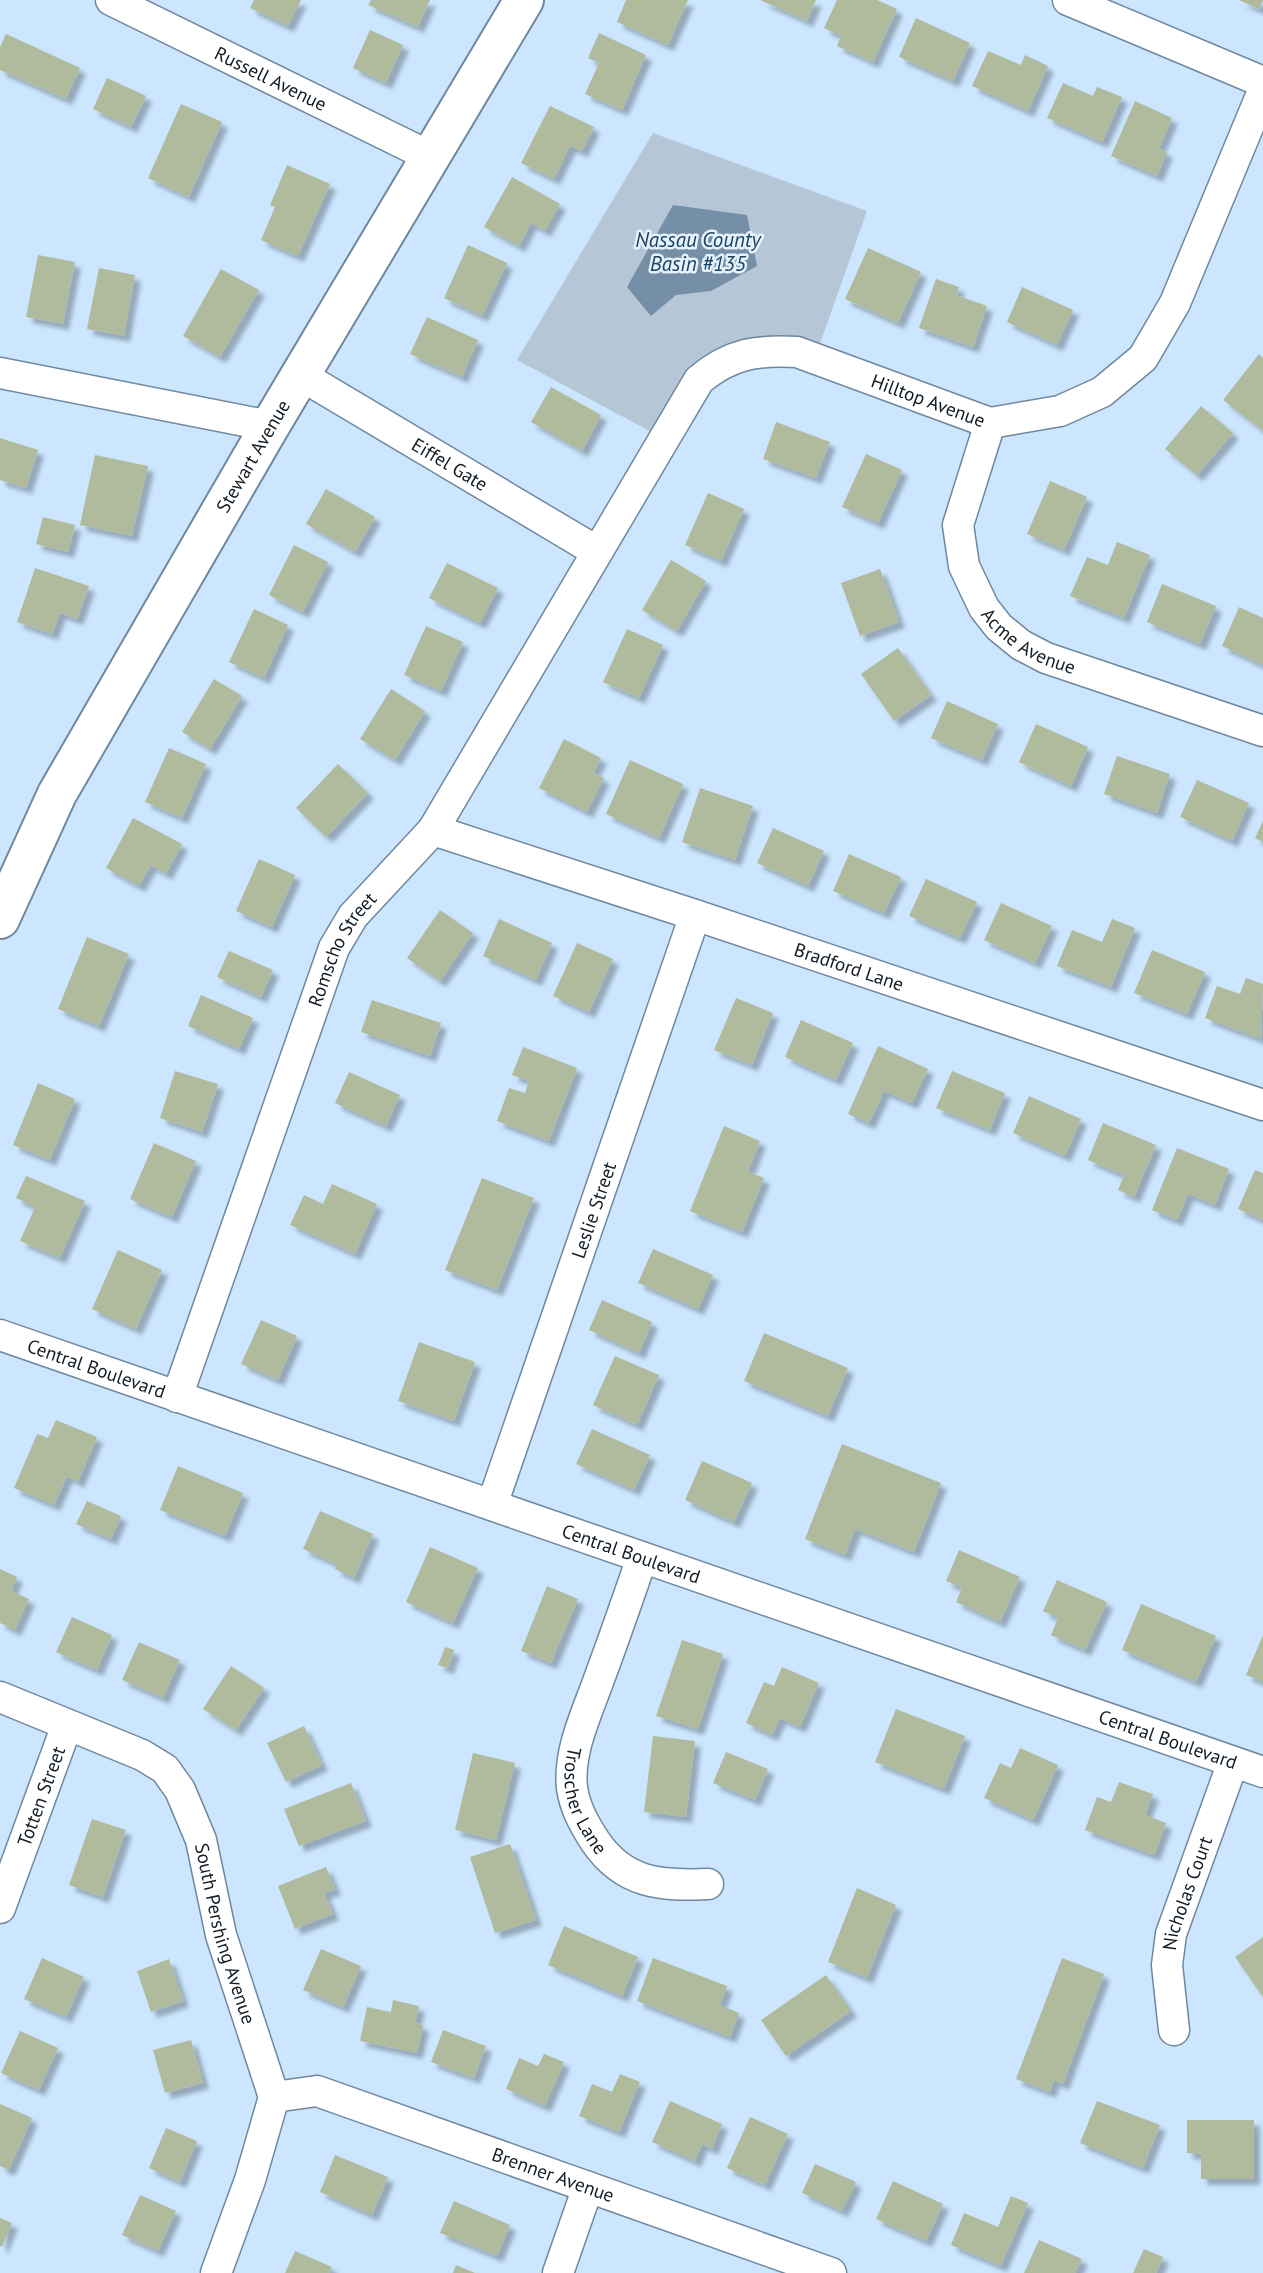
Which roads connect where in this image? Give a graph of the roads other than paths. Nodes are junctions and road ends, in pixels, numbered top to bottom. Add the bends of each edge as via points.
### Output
1 (111, 0) edge
2 (524, 0) edge
3 (1068, 0) edge
4 (1263, 82) edge
5 (1263, 92) edge
6 (431, 157) junction
7 (0, 373) edge
8 (302, 376) junction
9 (990, 423) junction
10 (270, 426) junction
11 (596, 551) junction
12 (1263, 732) edge
13 (433, 830) junction
14 (695, 915) junction
15 (0, 919) edge
16 (1263, 1105) edge
17 (0, 1335) edge
18 (177, 1397) junction
19 (492, 1505) junction
20 (642, 1558) junction
21 (0, 1697) edge
22 (67, 1725) junction
23 (1233, 1762) junction
24 (1263, 1772) edge
25 (708, 1884) dead end
26 (0, 1908) edge
27 (1174, 2030) dead end
28 (274, 2097) junction
29 (588, 2187) junction
30 (216, 2273) edge
31 (558, 2273) edge
32 (831, 2273) edge

1 - 6 street, Russell Avenue
2 - 6 main road, Stewart Avenue
3 - 4 street
5 - 9 street, Hilltop Avenue via 1175,303 1143,358 1102,393 1060,411
6 - 8 main road, Stewart Avenue
7 - 10 street
8 - 10 main road, Stewart Avenue
8 - 11 street, Eiffel Gate
9 - 11 street, Hilltop Avenue via 797,352 739,355 699,380
9 - 12 street, Acme Avenue via 958,525 964,566 984,608 999,626 1046,658
10 - 15 main road, Stewart Avenue via 57,794
11 - 13 street, Romscho Street
13 - 14 street, Bradford Lane
13 - 18 street, Romscho Street via 353,916 334,948
14 - 16 street, Bradford Lane
14 - 19 street, Leslie Street
17 - 18 street, Central Boulevard
18 - 19 street, Central Boulevard
19 - 20 street, Central Boulevard
20 - 23 street, Central Boulevard
20 - 25 street, Troscher Lane via 575,1747 572,1787 580,1818 603,1853 624,1871 671,1885
21 - 22 street, South Pershing Avenue
22 - 26 street, Totten Street
22 - 28 street, South Pershing Avenue via 142,1755 165,1769 180,1790 201,1840 221,1935
23 - 24 street, Central Boulevard
23 - 27 street, Nicholas Court via 1171,1934 1167,1965
28 - 29 street, Brenner Avenue via 317,2091
28 - 30 street
29 - 31 street
29 - 32 street, Brenner Avenue

